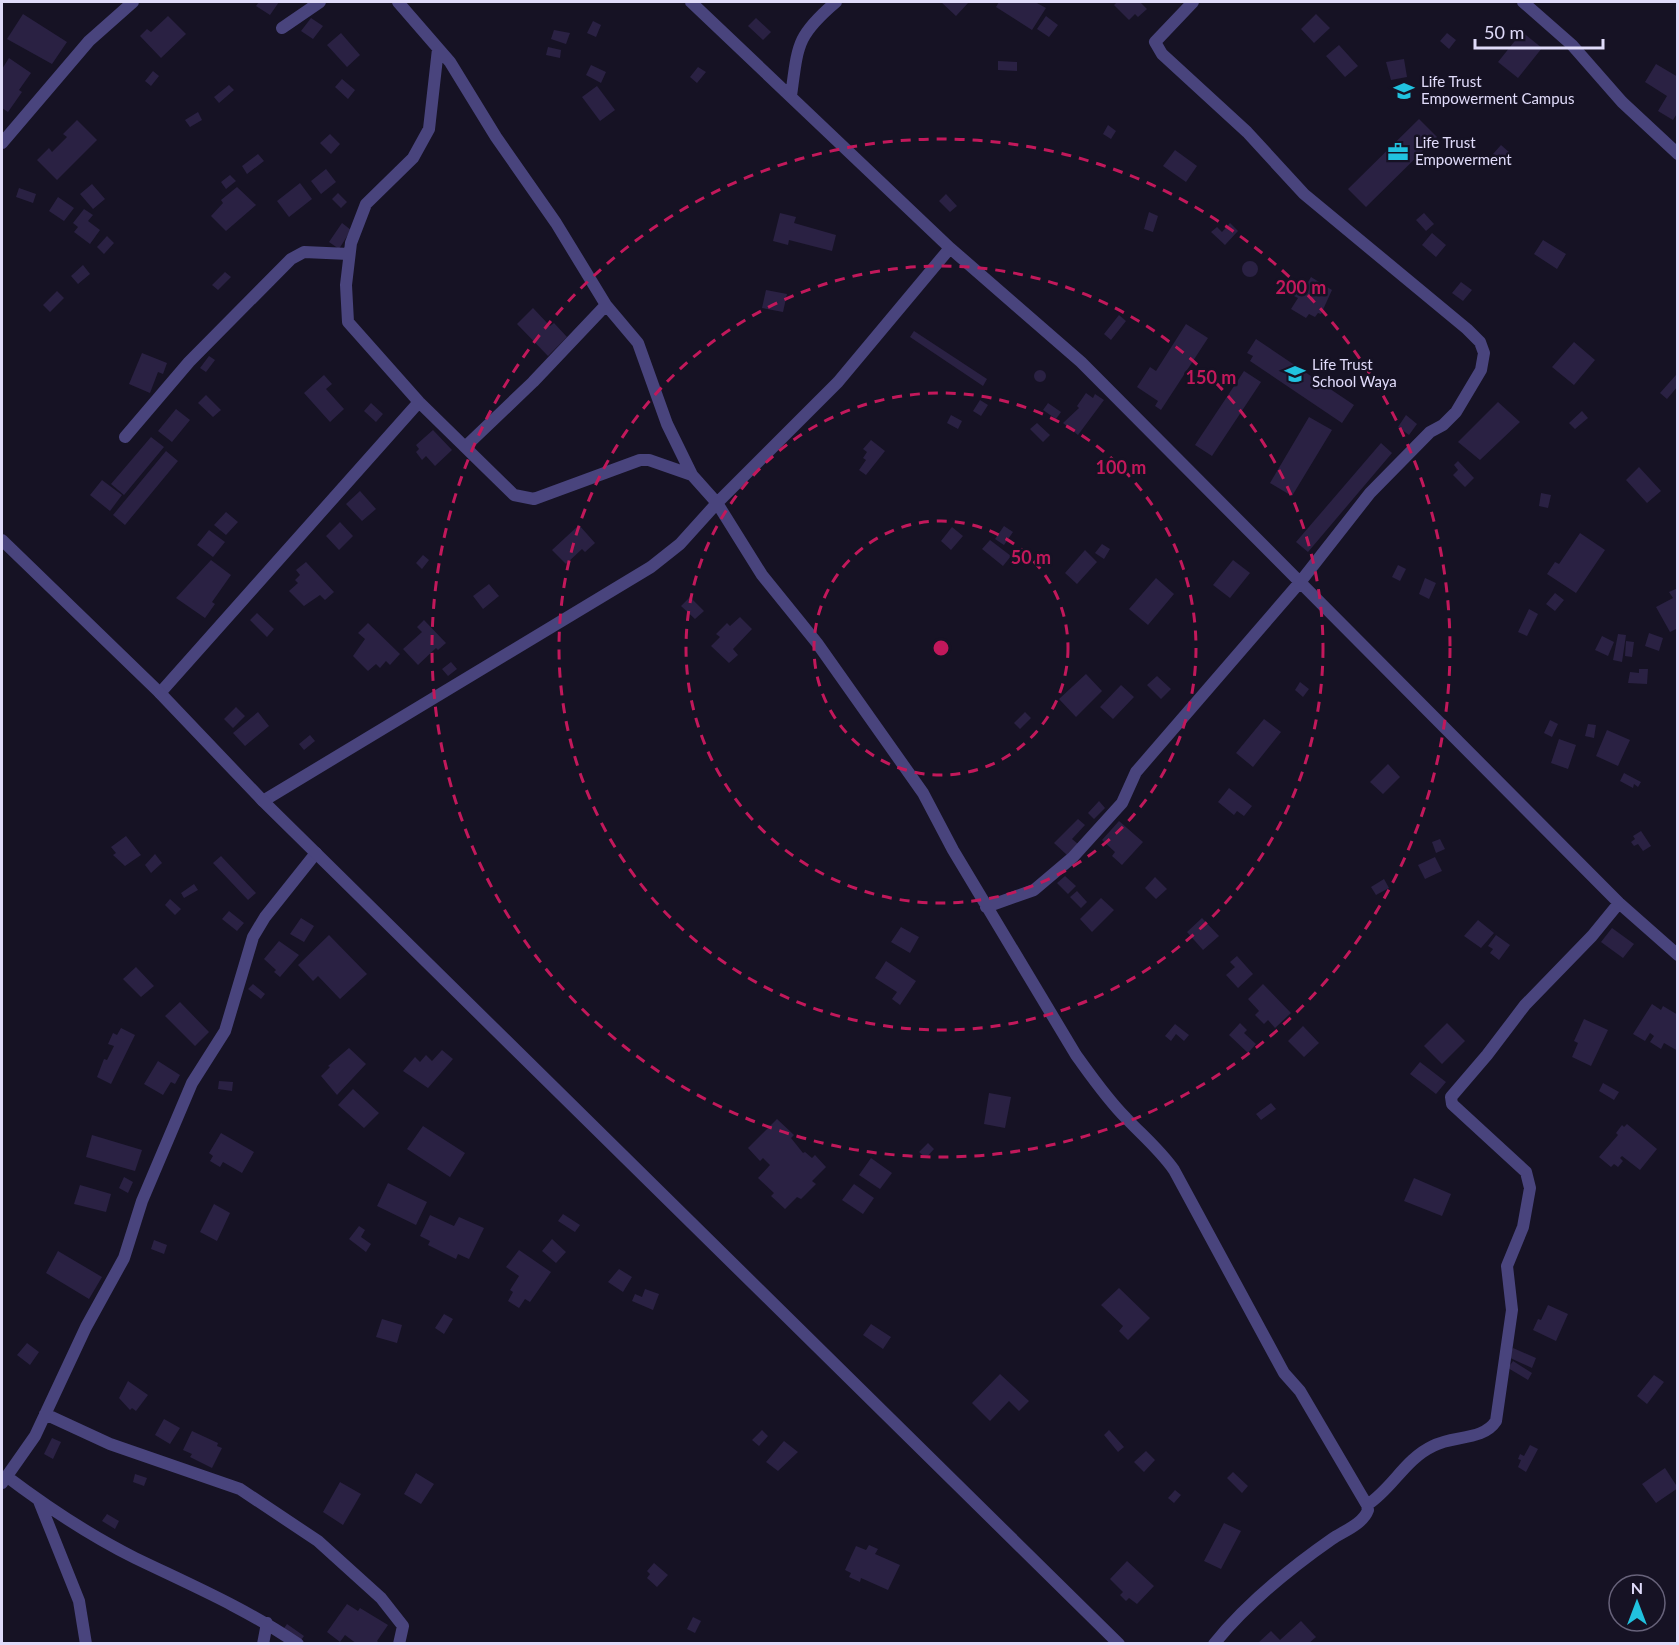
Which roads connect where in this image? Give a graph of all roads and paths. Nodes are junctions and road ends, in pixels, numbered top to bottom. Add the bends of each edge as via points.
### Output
1 (133, 2) edge
2 (320, 2) edge
3 (398, 2) edge
4 (691, 2) edge
5 (836, 2) edge
6 (1193, 2) edge
7 (1523, 2) edge
8 (282, 28) dead end
9 (438, 49) junction
10 (791, 96) junction
11 (2, 142) edge
12 (1677, 154) edge
13 (950, 248) junction
14 (350, 254) junction
15 (606, 305) junction
16 (419, 402) junction
17 (125, 437) dead end
18 (465, 447) junction
19 (692, 475) junction
20 (717, 503) junction
21 (2, 540) edge
22 (1301, 581) junction
23 (160, 693) junction
24 (263, 801) junction
25 (316, 853) junction
26 (1618, 903) junction
27 (986, 907) junction
28 (1677, 955) edge
29 (45, 1414) junction
30 (4, 1480) edge
31 (39, 1500) junction
32 (1367, 1505) junction
33 (267, 1623) junction
34 (86, 1644) edge
35 (262, 1644) edge
36 (298, 1644) edge
37 (399, 1644) edge
38 (1119, 1644) edge
39 (1214, 1644) edge

1 - 11 street via 89,41
2 - 8 street
3 - 9 street
4 - 10 street
5 - 10 street via 808,26 797,50
6 - 22 street via 1155,42 1162,54 1247,132 1304,194 1467,329 1480,342 1484,353 1481,370 1456,412 1430,432 1370,493
7 - 12 street via 1572,45 1622,102
9 - 14 street via 429,129 413,158 366,204
9 - 15 street via 556,223
10 - 13 street
13 - 20 street via 838,382
13 - 22 street via 1080,362
14 - 16 street via 346,285 348,321
14 - 17 street via 304,252 291,259 189,362
15 - 18 street
15 - 19 street via 638,343 667,424
16 - 18 street
16 - 23 street
18 - 19 street via 514,495 522,498 534,499 640,460
19 - 20 street
20 - 24 street via 680,544 651,567
20 - 27 street via 762,574 817,643 923,793
21 - 23 street
22 - 26 street
22 - 27 street via 1136,772 1122,803 1102,828 1034,890
23 - 24 street
24 - 25 street
25 - 29 street via 253,937 225,1031 192,1083 142,1201 124,1258
25 - 38 street
26 - 28 street
26 - 32 street via 1592,936 1525,1005 1451,1097 1452,1104 1526,1172 1530,1188 1523,1227 1507,1266 1512,1310 1496,1421 1484,1433 1451,1438 1431,1446 1409,1462 1380,1497
27 - 32 street via 1098,1087 1152,1141 1174,1170 1284,1373 1300,1391
29 - 30 street via 35,1436
29 - 37 street via 110,1444 240,1489 295,1524 381,1598 403,1626
30 - 31 street
31 - 33 street via 127,1553
31 - 34 street via 79,1601
32 - 39 street via 1362,1520 1331,1539 1261,1595
33 - 35 street
33 - 36 street

